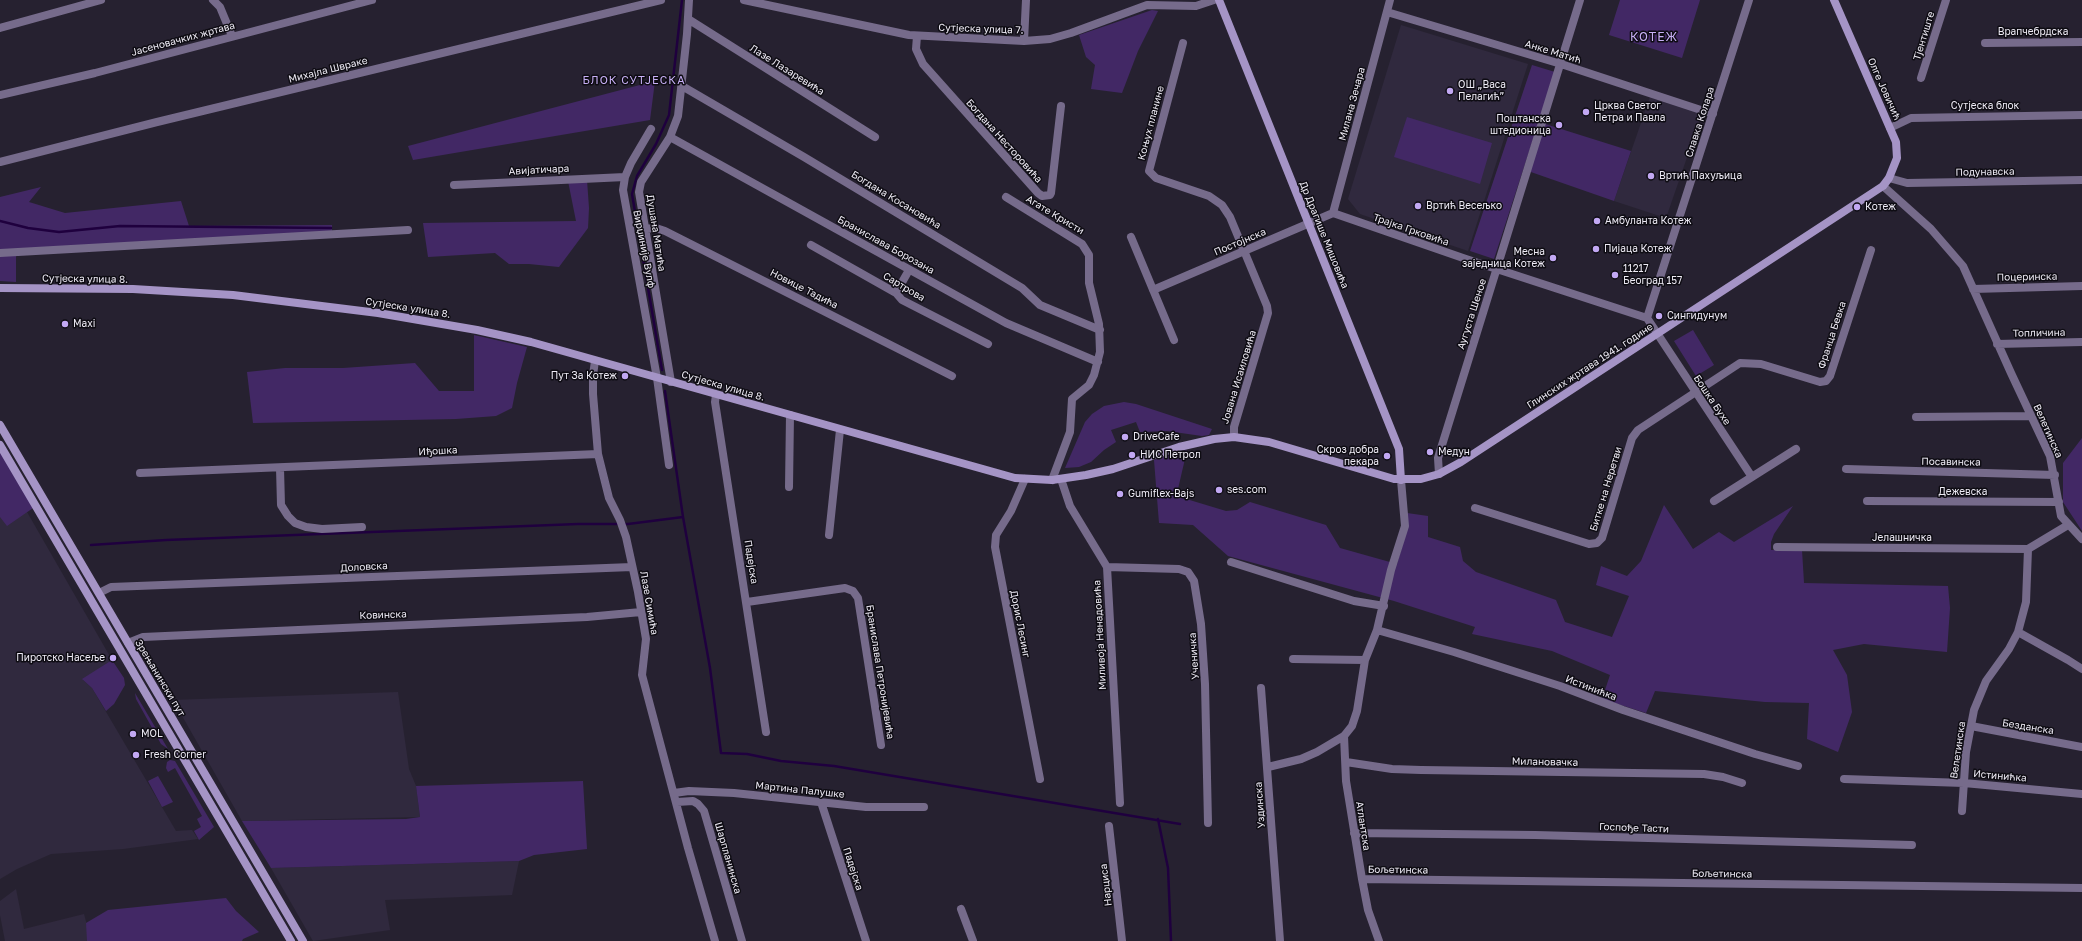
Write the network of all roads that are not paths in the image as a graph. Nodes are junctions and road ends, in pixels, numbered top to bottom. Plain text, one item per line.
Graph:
1 (101, 0) edge
2 (213, 0) edge
3 (372, 0) edge
4 (661, 0) edge
5 (689, 0) edge
6 (744, 0) edge
7 (1026, 0) edge
8 (1214, 0) edge
9 (1219, 0) edge
10 (1390, 0) edge
11 (1580, 0) edge
12 (1750, 0) edge
13 (1834, 0) edge
14 (1946, 0) edge
15 (1387, 12) junction
16 (688, 19) junction
17 (0, 28) edge
18 (232, 36) junction
19 (917, 36) junction
20 (1024, 40) junction
21 (2082, 42) edge
22 (1183, 43) dead end
23 (1985, 43) dead end
24 (1561, 64) junction
25 (1921, 78) dead end
26 (682, 86) junction
27 (0, 95) edge
28 (1061, 106) dead end
29 (1713, 114) junction
30 (2082, 116) edge
31 (1890, 128) junction
32 (650, 129) dead end
33 (670, 137) junction
34 (875, 137) dead end
35 (0, 162) edge
36 (625, 177) junction
37 (1890, 178) junction
38 (2082, 180) edge
39 (454, 184) dead end
40 (1882, 186) junction
41 (1006, 197) dead end
42 (1333, 213) junction
43 (1308, 224) junction
44 (644, 229) junction
45 (408, 230) dead end
46 (1131, 237) dead end
47 (811, 245) dead end
48 (1871, 250) dead end
49 (1245, 251) junction
50 (0, 253) edge
51 (1497, 269) junction
52 (910, 270) junction
53 (2082, 286) edge
54 (1973, 289) junction
55 (0, 290) edge
56 (1153, 290) junction
57 (896, 293) junction
58 (1647, 318) junction
59 (1100, 330) junction
60 (1658, 334) junction
61 (1174, 340) dead end
62 (2082, 342) edge
63 (988, 344) dead end
64 (1997, 344) junction
65 (595, 361) junction
66 (1098, 362) junction
67 (952, 376) dead end
68 (656, 378) junction
69 (671, 382) junction
70 (1694, 392) junction
71 (716, 395) junction
72 (790, 415) junction
73 (2030, 416) junction
74 (1916, 417) dead end
75 (0, 425) edge
76 (840, 430) junction
77 (1234, 437) junction
78 (0, 445) edge
79 (1796, 449) dead end
80 (598, 454) junction
81 (669, 465) dead end
82 (280, 468) junction
83 (1846, 469) dead end
84 (140, 473) dead end
85 (1439, 474) junction
86 (2055, 474) junction
87 (1752, 477) junction
88 (1025, 479) junction
89 (1061, 479) junction
90 (1052, 480) junction
91 (1401, 480) junction
92 (789, 487) dead end
93 (1867, 501) dead end
94 (1714, 502) dead end
95 (2059, 502) junction
96 (1475, 508) dead end
97 (2068, 525) junction
98 (362, 527) dead end
99 (829, 535) dead end
100 (2082, 539) edge
101 (1777, 547) dead end
102 (2028, 549) junction
103 (1231, 562) dead end
104 (1107, 567) junction
105 (632, 568) junction
106 (99, 593) junction
107 (747, 602) junction
108 (1384, 606) junction
109 (641, 612) junction
110 (1377, 630) junction
111 (2018, 632) junction
112 (128, 643) junction
113 (1294, 659) dead end
114 (1365, 660) junction
115 (2082, 669) edge
116 (1261, 688) dead end
117 (1971, 726) junction
118 (766, 732) dead end
119 (1344, 736) junction
120 (881, 745) dead end
121 (2082, 747) edge
122 (1346, 762) junction
123 (1798, 766) dead end
124 (1268, 767) junction
125 (1040, 779) dead end
126 (1844, 779) dead end
127 (1742, 783) dead end
128 (1964, 783) junction
129 (674, 793) junction
130 (2082, 794) edge
131 (677, 802) junction
132 (821, 802) junction
133 (1120, 803) dead end
134 (924, 807) dead end
135 (1962, 811) dead end
136 (1208, 823) dead end
137 (1109, 826) dead end
138 (1354, 833) junction
139 (1912, 845) dead end
140 (1362, 879) junction
141 (2082, 888) edge
142 (961, 908) dead end
143 (292, 941) edge
144 (303, 941) edge
145 (715, 941) edge
146 (742, 941) edge
147 (866, 941) edge
148 (973, 941) edge
149 (1122, 941) edge
150 (1280, 941) edge
151 (1378, 941) edge

1 - 17 street
2 - 18 street
3 - 18 street, Јасеновачких жртава
4 - 35 street, Михајла Швраке
5 - 16 street, Душана Матића
6 - 19 street, Сутјеска улица 7.
7 - 20 street
8 - 20 street, Сутјеска улица 7.
9 - 43 street, Др Драгише Мишовића
10 - 15 street, Милана Зечара
11 - 24 street, Аугуста Шеное
12 - 29 street, Славка Колара
13 - 31 street, Олге Јовичић
14 - 25 street, Тјентиште
15 - 24 street, Анке Матић
15 - 42 street, Милана Зечара
16 - 26 street, Душана Матића
16 - 34 street, Лазе Лазаревића
18 - 27 street, Јасеновачких жртава
19 - 20 street, Сутјеска улица 7.
19 - 28 street, Богдана Несторовића
21 - 23 street, Врапчебрдска
22 - 49 street, Коњух планине
24 - 29 street, Анке Матић
24 - 51 street, Аугуста Шеное
26 - 33 street, Душана Матића
26 - 59 street, Богдана Косановића
29 - 58 street, Славка Колара
30 - 31 street, Сутјеска блок
31 - 37 street, Олге Јовичић
32 - 36 street, Вирџиније Вулф
33 - 44 street, Душана Матића
33 - 52 street, Бранислава Борозана
36 - 39 street, Авијатичара
36 - 68 street, Вирџиније Вулф
37 - 38 street, Подунавска
37 - 40 street, Олге Јовичић
40 - 54 street, Велетинска
40 - 60 street, Глинских жртава 1941. године
41 - 59 street, Агате Кристи
42 - 43 street, Постојнска
42 - 51 street, Трајка Грковића
43 - 49 street, Постојнска
43 - 91 street, Др Драгише Мишовића
44 - 67 street, Новице Тадића
44 - 69 street, Душана Матића
45 - 50 street
46 - 56 street
47 - 57 street, Сартрова
48 - 70 street, Франца Бевка
49 - 56 street, Постојнска
49 - 77 street, Јована Исаиловића
51 - 58 street, Трајка Грковића
51 - 85 street, Аугуста Шеное
52 - 57 street
52 - 66 street, Бранислава Борозана
53 - 54 street, Поцеринска
54 - 64 street, Велетинска
55 - 65 street, Сутјеска улица 8.
56 - 61 street
57 - 63 street, Сартрова
58 - 60 street
59 - 66 street, Агате Кристи
60 - 70 street, Бошка Бухе
60 - 85 street, Глинских жртава 1941. године
62 - 64 street, Топличина
64 - 73 street, Велетинска
65 - 68 street, Сутјеска улица 8.
65 - 80 street, Лазе Симића
66 - 90 street, Агате Кристи
68 - 69 street, Сутјеска улица 8.
68 - 81 street, Вирџиније Вулф
69 - 71 street, Сутјеска улица 8.
70 - 87 street, Бошка Бухе
70 - 96 street, Битке на Неретви
71 - 72 street, Сутјеска улица 8.
71 - 107 street, Падејска
72 - 76 street, Сутјеска улица 8.
72 - 92 street
73 - 74 street
73 - 86 street, Велетинска
75 - 106 street, Зрењанински пут
76 - 88 street, Сутјеска улица 8.
76 - 99 street
77 - 89 street, Сутјеска улица 8.
77 - 91 street, Јована Исаиловића
78 - 143 street, Зрењанински пут
79 - 87 street
80 - 82 street, Иђошка
80 - 105 street, Лазе Симића
82 - 84 street, Иђошка
82 - 98 street
83 - 86 street, Посавинска
85 - 91 street, Глинских жртава 1941. године
86 - 95 street, Велетинска
87 - 94 street
88 - 90 street, Сутјеска улица 8.
88 - 125 street, Дорис Лесинг
89 - 90 street, Сутјеска улица 8.
89 - 104 street, Миливоја Ненадовића
91 - 108 street, Уздинска
93 - 95 street, Дежевска
95 - 97 street, Велетинска
97 - 100 street, Велетинска
97 - 102 street
101 - 102 street, Јелашничка
102 - 111 street, Велетинска
103 - 108 street
104 - 133 street, Миливоја Ненадовића
104 - 136 street, Ученичка
105 - 106 street, Доловска
105 - 109 street, Лазе Симића
106 - 112 street, Зрењанински пут
107 - 118 street, Падејска
107 - 120 street, Бранислава Петронијевића
108 - 110 street, Уздинска
109 - 112 street, Ковинска
109 - 129 street, Лазе Симића
110 - 114 street, Уздинска
110 - 123 street, Истинићка
111 - 115 street
111 - 117 street, Велетинска
112 - 144 street, Зрењанински пут
113 - 114 street
114 - 119 street, Уздинска
116 - 124 street
117 - 121 street, Безданска
117 - 128 street, Велетинска
119 - 122 street, Атлантска
119 - 124 street, Уздинска
122 - 127 street, Милановачка
122 - 138 street, Атлантска
124 - 150 street, Уздинска
126 - 128 street, Истинићка
128 - 130 street, Истинићка
128 - 135 street, Велетинска
129 - 131 street, Лазе Симића
129 - 132 street, Мартина Палушке
131 - 145 street, Лазе Симића
131 - 146 street, Шарпланинска
132 - 134 street, Мартина Палушке
132 - 147 street, Падејска
137 - 149 street, Нарциса
138 - 139 street, Госпође Тасти
138 - 140 street, Атлантска
140 - 141 street, Бољетинска
140 - 151 street, Атлантска
142 - 148 street

